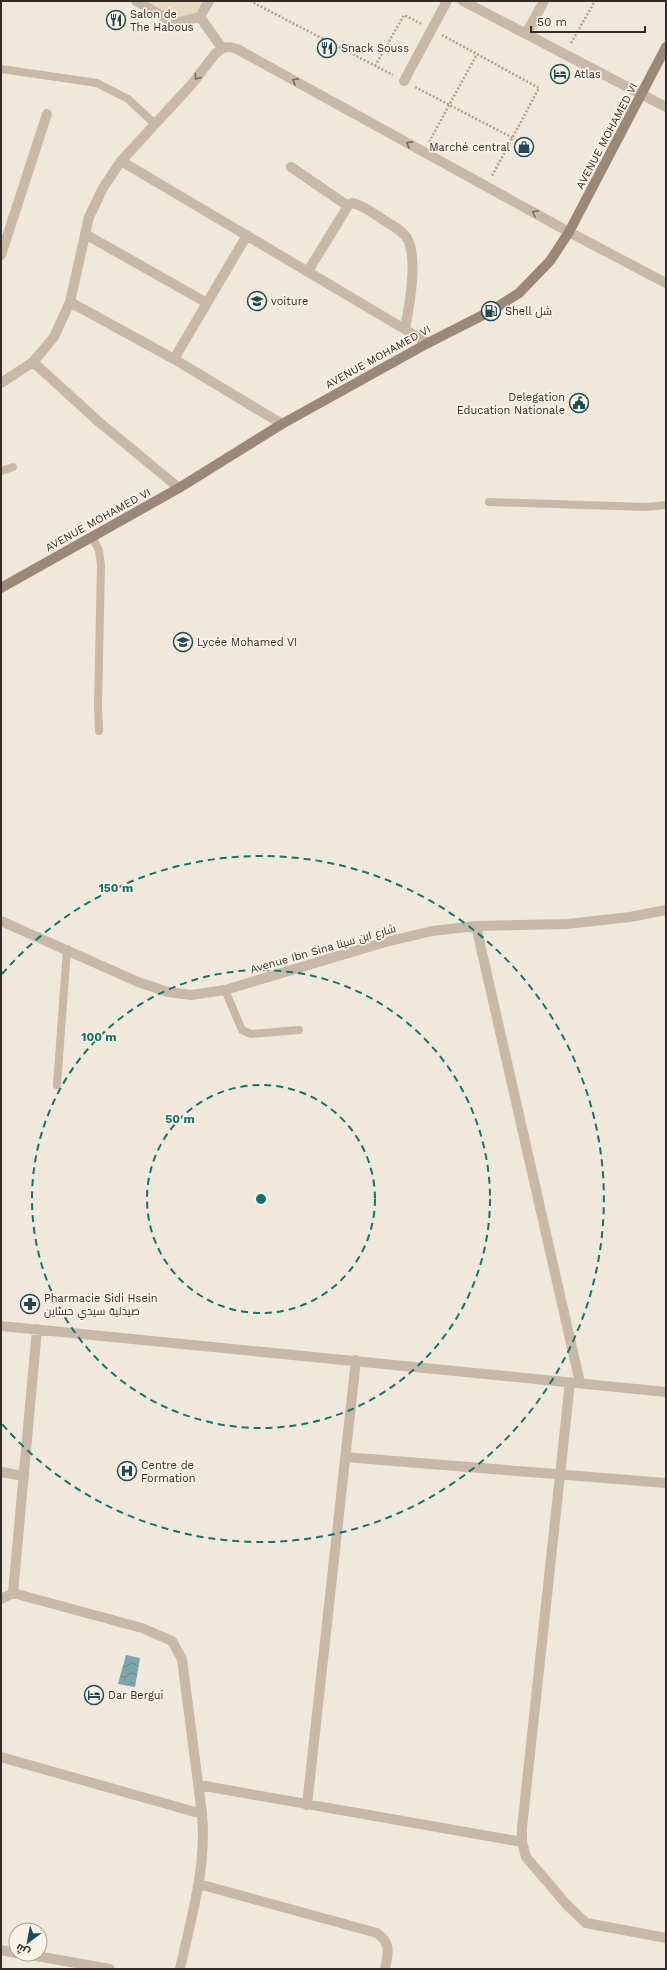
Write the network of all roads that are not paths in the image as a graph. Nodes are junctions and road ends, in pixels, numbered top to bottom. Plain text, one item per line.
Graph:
1 (136, 1) edge
2 (208, 1) edge
3 (447, 1) edge
4 (463, 1) edge
5 (544, 1) edge
6 (200, 17) junction
7 (526, 34) junction
8 (666, 47) edge
9 (222, 48) junction
10 (1, 69) edge
11 (404, 81) road end
12 (643, 95) junction
13 (666, 107) edge
14 (47, 114) dead end
15 (155, 124) junction
16 (121, 161) junction
17 (291, 167) dead end
18 (348, 206) junction
19 (569, 232) junction
20 (85, 234) junction
21 (247, 235) junction
22 (1, 255) edge
23 (308, 271) junction
24 (666, 283) edge
25 (70, 302) junction
26 (207, 304) junction
27 (405, 329) junction
28 (428, 343) junction
29 (174, 359) junction
30 (33, 362) junction
31 (1, 383) edge
32 (282, 424) junction
33 (13, 467) dead end
34 (1, 471) edge
35 (178, 488) junction
36 (490, 502) dead end
37 (666, 505) edge
38 (92, 537) junction
39 (1, 588) edge
40 (99, 731) dead end
41 (666, 910) edge
42 (1, 921) edge
43 (476, 926) junction
44 (67, 949) junction
45 (225, 990) junction
46 (299, 1030) dead end
47 (57, 1085) dead end
48 (1, 1326) edge
49 (37, 1329) junction
50 (356, 1360) junction
51 (575, 1382) junction
52 (666, 1392) edge
53 (345, 1457) junction
54 (1, 1472) edge
55 (560, 1474) junction
56 (24, 1476) junction
57 (666, 1483) edge
58 (13, 1593) junction
59 (1, 1598) edge
60 (1, 1757) edge
61 (198, 1785) junction
62 (308, 1805) junction
63 (202, 1814) junction
64 (522, 1842) junction
65 (199, 1884) junction
66 (666, 1938) edge
67 (48, 1958) edge
68 (110, 1969) edge
69 (180, 1969) edge
70 (385, 1969) edge

1 - 6 street
2 - 6 street
3 - 11 street
4 - 7 street
5 - 7 street
6 - 9 street
7 - 12 street
8 - 12 main road, AVENUE MOHAMED VI
9 -> 15 street
19 -> 9 street
10 - 15 lane
12 - 13 street
12 - 19 main road, AVENUE MOHAMED VI
14 - 22 street
15 - 16 street
16 - 20 street
16 - 21 street
17 - 18 street
18 - 23 street
18 - 27 street
19 - 24 street
19 - 28 main road, AVENUE MOHAMED VI
20 - 25 street
20 - 26 street
21 - 23 street
21 - 26 street
23 - 27 street
25 - 29 street
25 - 30 street
26 - 29 street
27 - 28 street
28 - 32 main road, AVENUE MOHAMED VI
29 - 32 street
30 - 31 street
30 - 35 street
32 - 35 main road, AVENUE MOHAMED VI
33 - 34 lane
35 - 38 main road, AVENUE MOHAMED VI
36 - 37 lane
38 - 39 main road, AVENUE MOHAMED VI
38 - 40 lane
41 - 43 street, Avenue Ibn Sina شارع ابن سينا
42 - 44 street, Avenue Ibn Sina شارع ابن سينا
43 - 45 street, Avenue Ibn Sina شارع ابن سينا
43 - 51 street
44 - 45 street, Avenue Ibn Sina شارع ابن سينا
44 - 47 lane
45 - 46 lane
48 - 49 street
49 - 50 street
49 - 56 street
50 - 51 street
50 - 53 street
51 - 52 street
51 - 55 street
53 - 55 street
53 - 62 street
54 - 56 street
55 - 57 street
55 - 64 street
56 - 58 street
58 - 59 street
58 - 61 street
60 - 63 street
61 - 62 street
61 - 63 street
62 - 64 street
63 - 65 street
64 - 66 street
65 - 69 street
65 - 70 street
67 - 68 street

